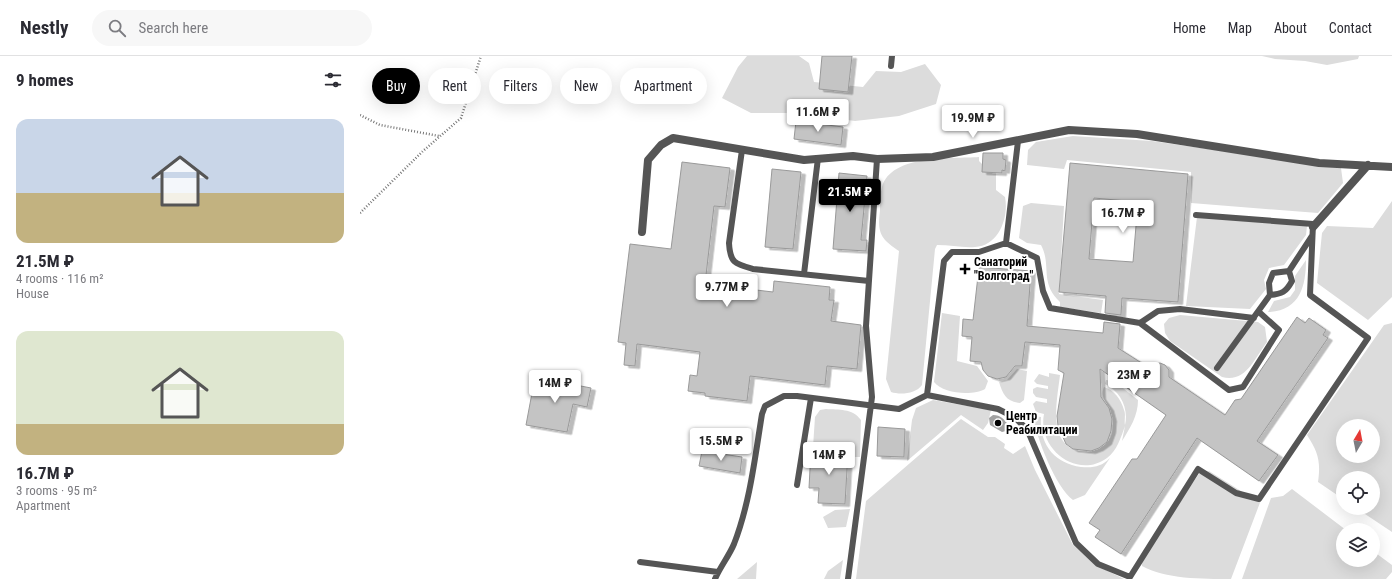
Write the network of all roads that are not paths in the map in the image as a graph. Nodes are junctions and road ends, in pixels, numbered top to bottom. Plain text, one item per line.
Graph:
1 (892, 56) edge
2 (891, 66) dead end
3 (1018, 141) junction
4 (742, 150) junction
5 (818, 158) junction
6 (877, 159) junction
7 (1368, 166) junction
8 (1392, 167) edge
9 (1196, 215) dead end
10 (1313, 231) junction
11 (642, 232) dead end
12 (1006, 243) junction
13 (1289, 271) junction
14 (804, 274) junction
15 (869, 281) junction
16 (1270, 295) junction
17 (1259, 312) junction
18 (1254, 318) junction
19 (1140, 323) junction
20 (1217, 368) dead end
21 (927, 395) junction
22 (810, 398) junction
23 (870, 406) junction
24 (797, 485) dead end
25 (640, 562) dead end
26 (718, 572) junction
27 (1132, 578) edge
28 (715, 579) edge
29 (848, 579) edge

1 - 2 lane
3 - 6 street
3 - 7 street
3 - 12 lane
4 - 5 street
4 - 11 street
4 - 14 lane
5 - 6 street
5 - 14 lane
6 - 15 lane
7 - 8 street
7 - 10 street
9 - 10 lane
10 - 13 lane
10 - 27 lane
12 - 19 lane
12 - 21 lane
13 - 16 lane
13 - 16 lane
14 - 15 lane
15 - 23 lane
16 - 17 lane
17 - 18 lane
17 - 19 lane
18 - 19 lane
18 - 20 lane
21 - 23 lane
21 - 27 lane
22 - 23 lane
22 - 24 lane
22 - 26 lane
23 - 29 lane
25 - 26 lane
26 - 28 lane

